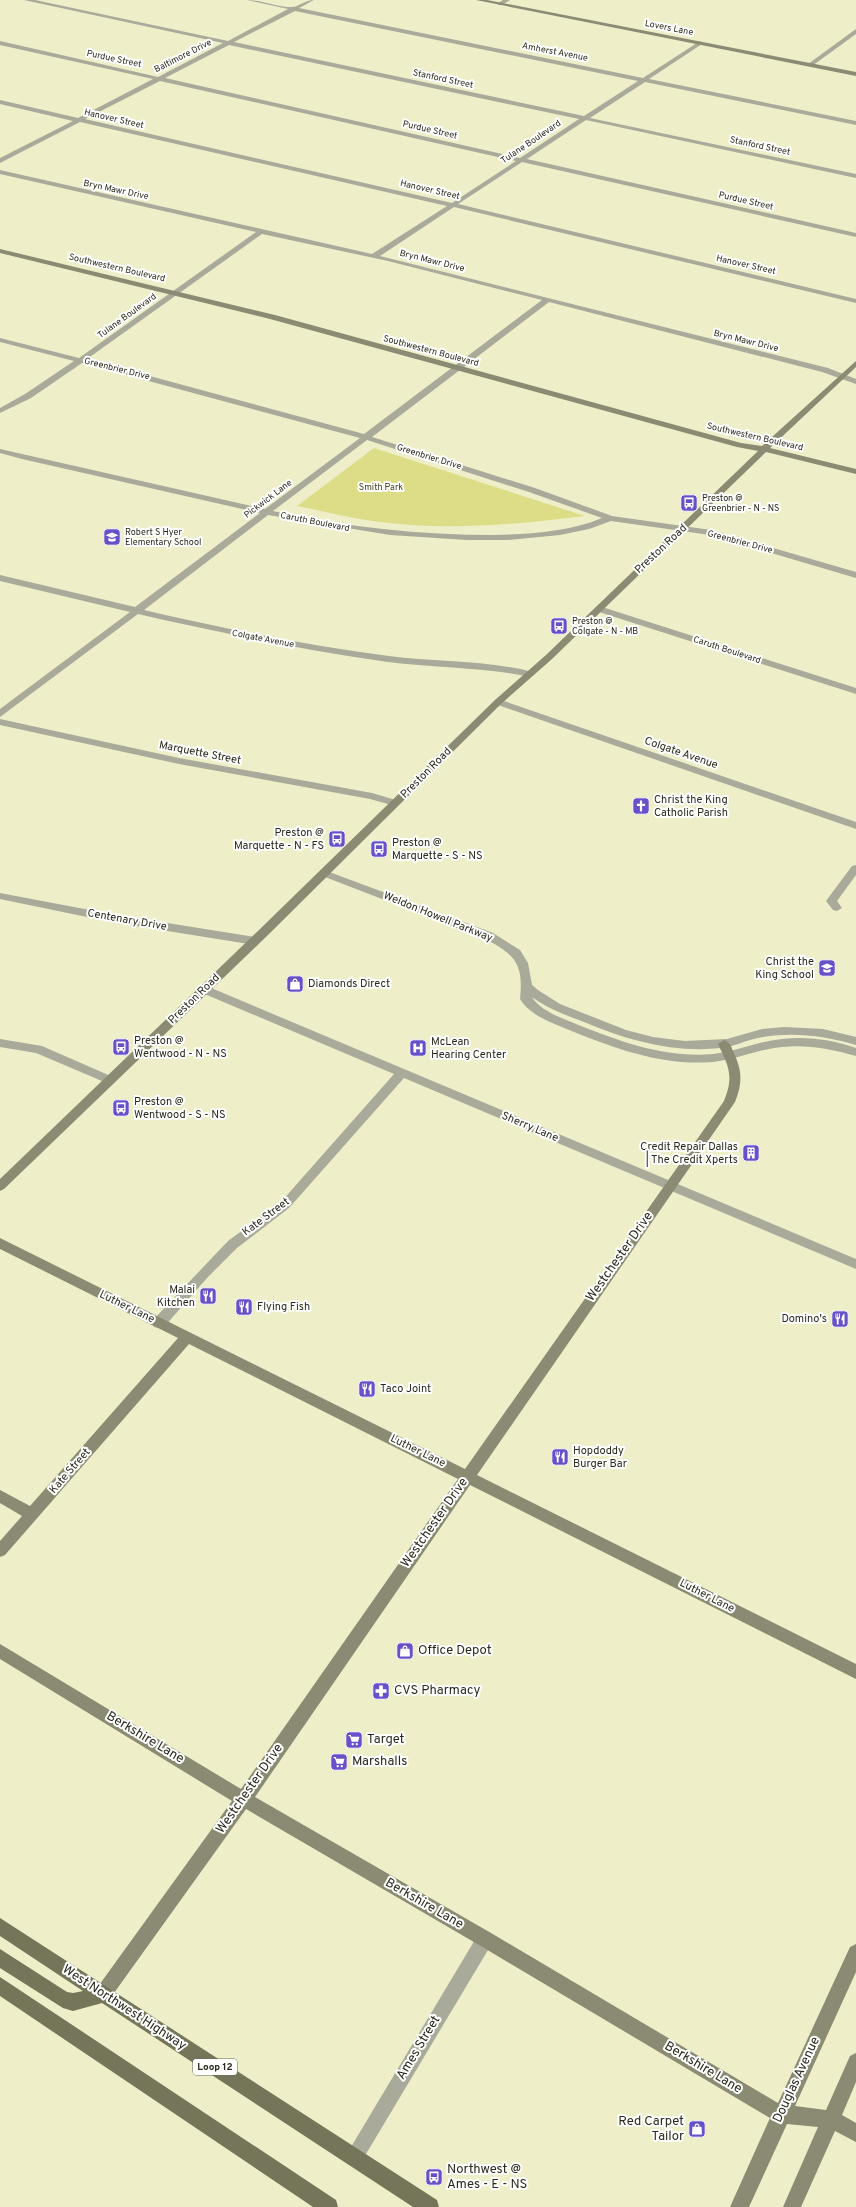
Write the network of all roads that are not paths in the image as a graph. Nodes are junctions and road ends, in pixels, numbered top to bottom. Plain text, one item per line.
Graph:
1 (27, 0) edge
2 (250, 0) edge
3 (311, 0) edge
4 (479, 0) edge
5 (507, 0) edge
6 (500, 4) junction
7 (294, 9) junction
8 (856, 31) edge
9 (0, 43) edge
10 (229, 43) junction
11 (700, 43) junction
12 (810, 64) junction
13 (856, 74) edge
14 (160, 78) junction
15 (643, 79) junction
16 (0, 102) edge
17 (585, 118) junction
18 (78, 120) junction
19 (856, 123) edge
20 (522, 160) junction
21 (0, 161) edge
22 (0, 172) edge
23 (856, 176) edge
24 (453, 205) junction
25 (262, 231) junction
26 (856, 235) edge
27 (0, 251) edge
28 (374, 257) junction
29 (176, 292) junction
30 (547, 300) junction
31 (856, 301) edge
32 (0, 340) edge
33 (81, 360) junction
34 (856, 364) edge
35 (457, 368) junction
36 (843, 377) junction
37 (856, 382) edge
38 (0, 411) edge
39 (365, 437) junction
40 (764, 449) junction
41 (0, 451) edge
42 (856, 472) edge
43 (266, 513) junction
44 (610, 518) junction
45 (683, 528) junction
46 (856, 575) edge
47 (0, 578) edge
48 (599, 609) junction
49 (136, 611) junction
50 (530, 674) junction
51 (856, 691) edge
52 (498, 702) junction
53 (0, 714) edge
54 (0, 722) edge
55 (395, 803) junction
56 (856, 826) edge
57 (856, 868) edge
58 (324, 873) junction
59 (0, 896) edge
60 (837, 908) dead end
61 (255, 941) junction
62 (527, 987) junction
63 (204, 989) junction
64 (856, 1041) edge
65 (0, 1043) edge
66 (665, 1044) junction
67 (726, 1050) junction
68 (856, 1052) edge
69 (663, 1057) junction
70 (402, 1073) junction
71 (109, 1080) junction
72 (0, 1186) edge
73 (670, 1186) junction
74 (0, 1243) edge
75 (856, 1264) edge
76 (159, 1323) junction
77 (187, 1337) junction
78 (468, 1476) junction
79 (0, 1496) edge
80 (32, 1514) junction
81 (0, 1550) edge
82 (0, 1651) edge
83 (856, 1672) edge
84 (243, 1799) junction
85 (0, 1926) edge
86 (485, 1939) junction
87 (856, 1955) edge
88 (0, 1958) edge
89 (0, 1986) edge
90 (103, 1994) junction
91 (856, 2062) edge
92 (780, 2114) junction
93 (830, 2119) junction
94 (856, 2133) edge
95 (354, 2158) junction
96 (329, 2207) edge
97 (430, 2207) edge
98 (739, 2207) edge
99 (792, 2207) edge

1 - 10 street, Stanford Street
2 - 7 street, Amherst Avenue
3 - 7 street, Baltimore Drive
4 - 6 street, Lovers Lane
5 - 6 street
6 - 11 street, Lovers Lane
7 - 10 street, Baltimore Drive
7 - 15 street, Amherst Avenue
8 - 12 street
9 - 14 street, Purdue Street
10 - 14 street, Baltimore Drive
10 - 17 street, Stanford Street
11 - 12 street, Lovers Lane
11 - 15 street, Tulane Boulevard
12 - 13 street, Lovers Lane
14 - 18 street, Baltimore Drive
14 - 20 street, Purdue Street
15 - 17 street, Tulane Boulevard
15 - 19 street, Amherst Avenue
16 - 18 street, Hanover Street
17 - 20 street, Tulane Boulevard
17 - 23 street, Stanford Street
18 - 21 street, Baltimore Drive
18 - 24 street, Hanover Street
20 - 24 street, Tulane Boulevard
20 - 26 street, Purdue Street
22 - 25 street, Bryn Mawr Drive
24 - 28 street, Tulane Boulevard
24 - 31 street, Hanover Street
25 - 28 street, Bryn Mawr Drive
25 - 29 street, Tulane Boulevard
27 - 29 street, Southwestern Boulevard
28 - 30 street, Bryn Mawr Drive
29 - 33 street, Tulane Boulevard
29 - 35 street, Southwestern Boulevard
30 - 35 street, Pickwick Lane
30 - 36 street, Bryn Mawr Drive
32 - 33 street, Greenbrier Drive
33 - 38 street, Tulane Boulevard
33 - 39 street, Greenbrier Drive
34 - 36 street, Preston Road
35 - 39 street, Pickwick Lane
35 - 40 street, Southwestern Boulevard
36 - 37 street, Bryn Mawr Drive
36 - 40 street, Preston Road
39 - 43 street, Pickwick Lane
39 - 44 street, Greenbrier Drive
40 - 42 street, Southwestern Boulevard
40 - 45 street, Preston Road
41 - 43 street, Caruth Boulevard
43 - 44 street, Caruth Boulevard
43 - 49 street, Pickwick Lane
44 - 45 street, Greenbrier Drive
45 - 46 street, Greenbrier Drive
45 - 48 street, Preston Road
47 - 49 street, Colgate Avenue
48 - 50 street, Preston Road
48 - 51 street, Caruth Boulevard
49 - 50 street, Colgate Avenue
49 - 53 street, Pickwick Lane
50 - 52 street, Preston Road
52 - 55 street, Preston Road
52 - 56 street, Colgate Avenue
54 - 55 street, Marquette Street
55 - 58 street, Preston Road
57 - 60 street
58 - 61 street, Preston Road
58 - 62 street, Weldon Howell Parkway
59 - 61 street, Centenary Drive
61 - 63 street, Preston Road
62 - 66 street, Weldon Howell Parkway
62 - 69 street, Weldon Howell Parkway
63 - 70 street, Sherry Lane
63 - 71 street, Preston Road
64 - 67 street, Weldon Howell Parkway
65 - 71 street
66 - 67 street, Weldon Howell Parkway
66 - 69 street
67 - 68 street, Weldon Howell Parkway
67 - 69 street, Weldon Howell Parkway
67 - 73 street, Westchester Drive
70 - 73 street, Sherry Lane
70 - 76 street, Kate Street
71 - 72 street, Preston Road
73 - 75 street, Sherry Lane
73 - 78 street, Westchester Drive
74 - 76 street, Luther Lane
76 - 77 street, Luther Lane
77 - 78 street, Luther Lane
77 - 80 street, Kate Street
78 - 83 street, Luther Lane
78 - 84 street, Westchester Drive
79 - 80 street
80 - 81 street, Kate Street
82 - 84 street, Berkshire Lane
84 - 86 street, Berkshire Lane
84 - 90 street, Westchester Drive
85 - 90 main road, West Northwest Highway / Loop 12
86 - 92 street, Berkshire Lane
86 - 95 street, Ames Street
87 - 92 street, Douglas Avenue
88 - 90 main road
89 - 96 main road
90 - 95 main road, West Northwest Highway / Loop 12
91 - 93 street
92 - 93 street, Berkshire Lane
92 - 98 street, Douglas Avenue
93 - 94 street, Berkshire Lane
93 - 99 street
95 - 97 main road, West Northwest Highway / Loop 12

